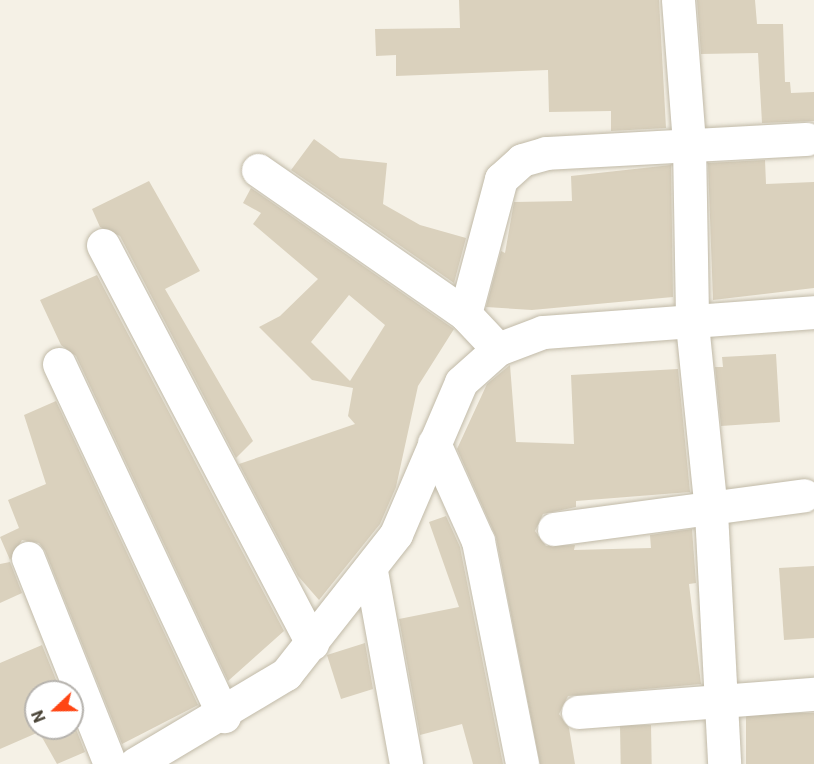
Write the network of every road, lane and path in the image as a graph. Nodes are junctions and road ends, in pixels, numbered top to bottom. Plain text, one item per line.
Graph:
1 (678, 0) edge
2 (807, 139) dead end
3 (689, 144) junction
4 (258, 170) dead end
5 (103, 245) dead end
6 (814, 312) edge
7 (465, 314) junction
8 (692, 324) junction
9 (498, 349) junction
10 (59, 364) dead end
11 (434, 443) junction
12 (804, 495) dead end
13 (711, 512) junction
14 (554, 529) dead end
15 (28, 558) dead end
16 (371, 571) junction
17 (312, 643) junction
18 (814, 694) edge
19 (719, 703) junction
20 (578, 712) dead end
21 (224, 716) junction
22 (110, 764) edge
23 (135, 764) edge
24 (406, 764) edge
25 (522, 764) edge
26 (724, 764) edge

1 - 3 street
2 - 3 street
3 - 7 street
3 - 8 street
4 - 7 street
5 - 17 street
6 - 8 street
7 - 9 street
8 - 9 street
8 - 13 street
9 - 11 street
10 - 21 street
11 - 16 street
11 - 25 street
12 - 13 street
13 - 14 street
13 - 19 street
15 - 22 street
16 - 17 street
16 - 24 street
17 - 21 street
18 - 19 street
19 - 20 street
19 - 26 street
21 - 23 street

